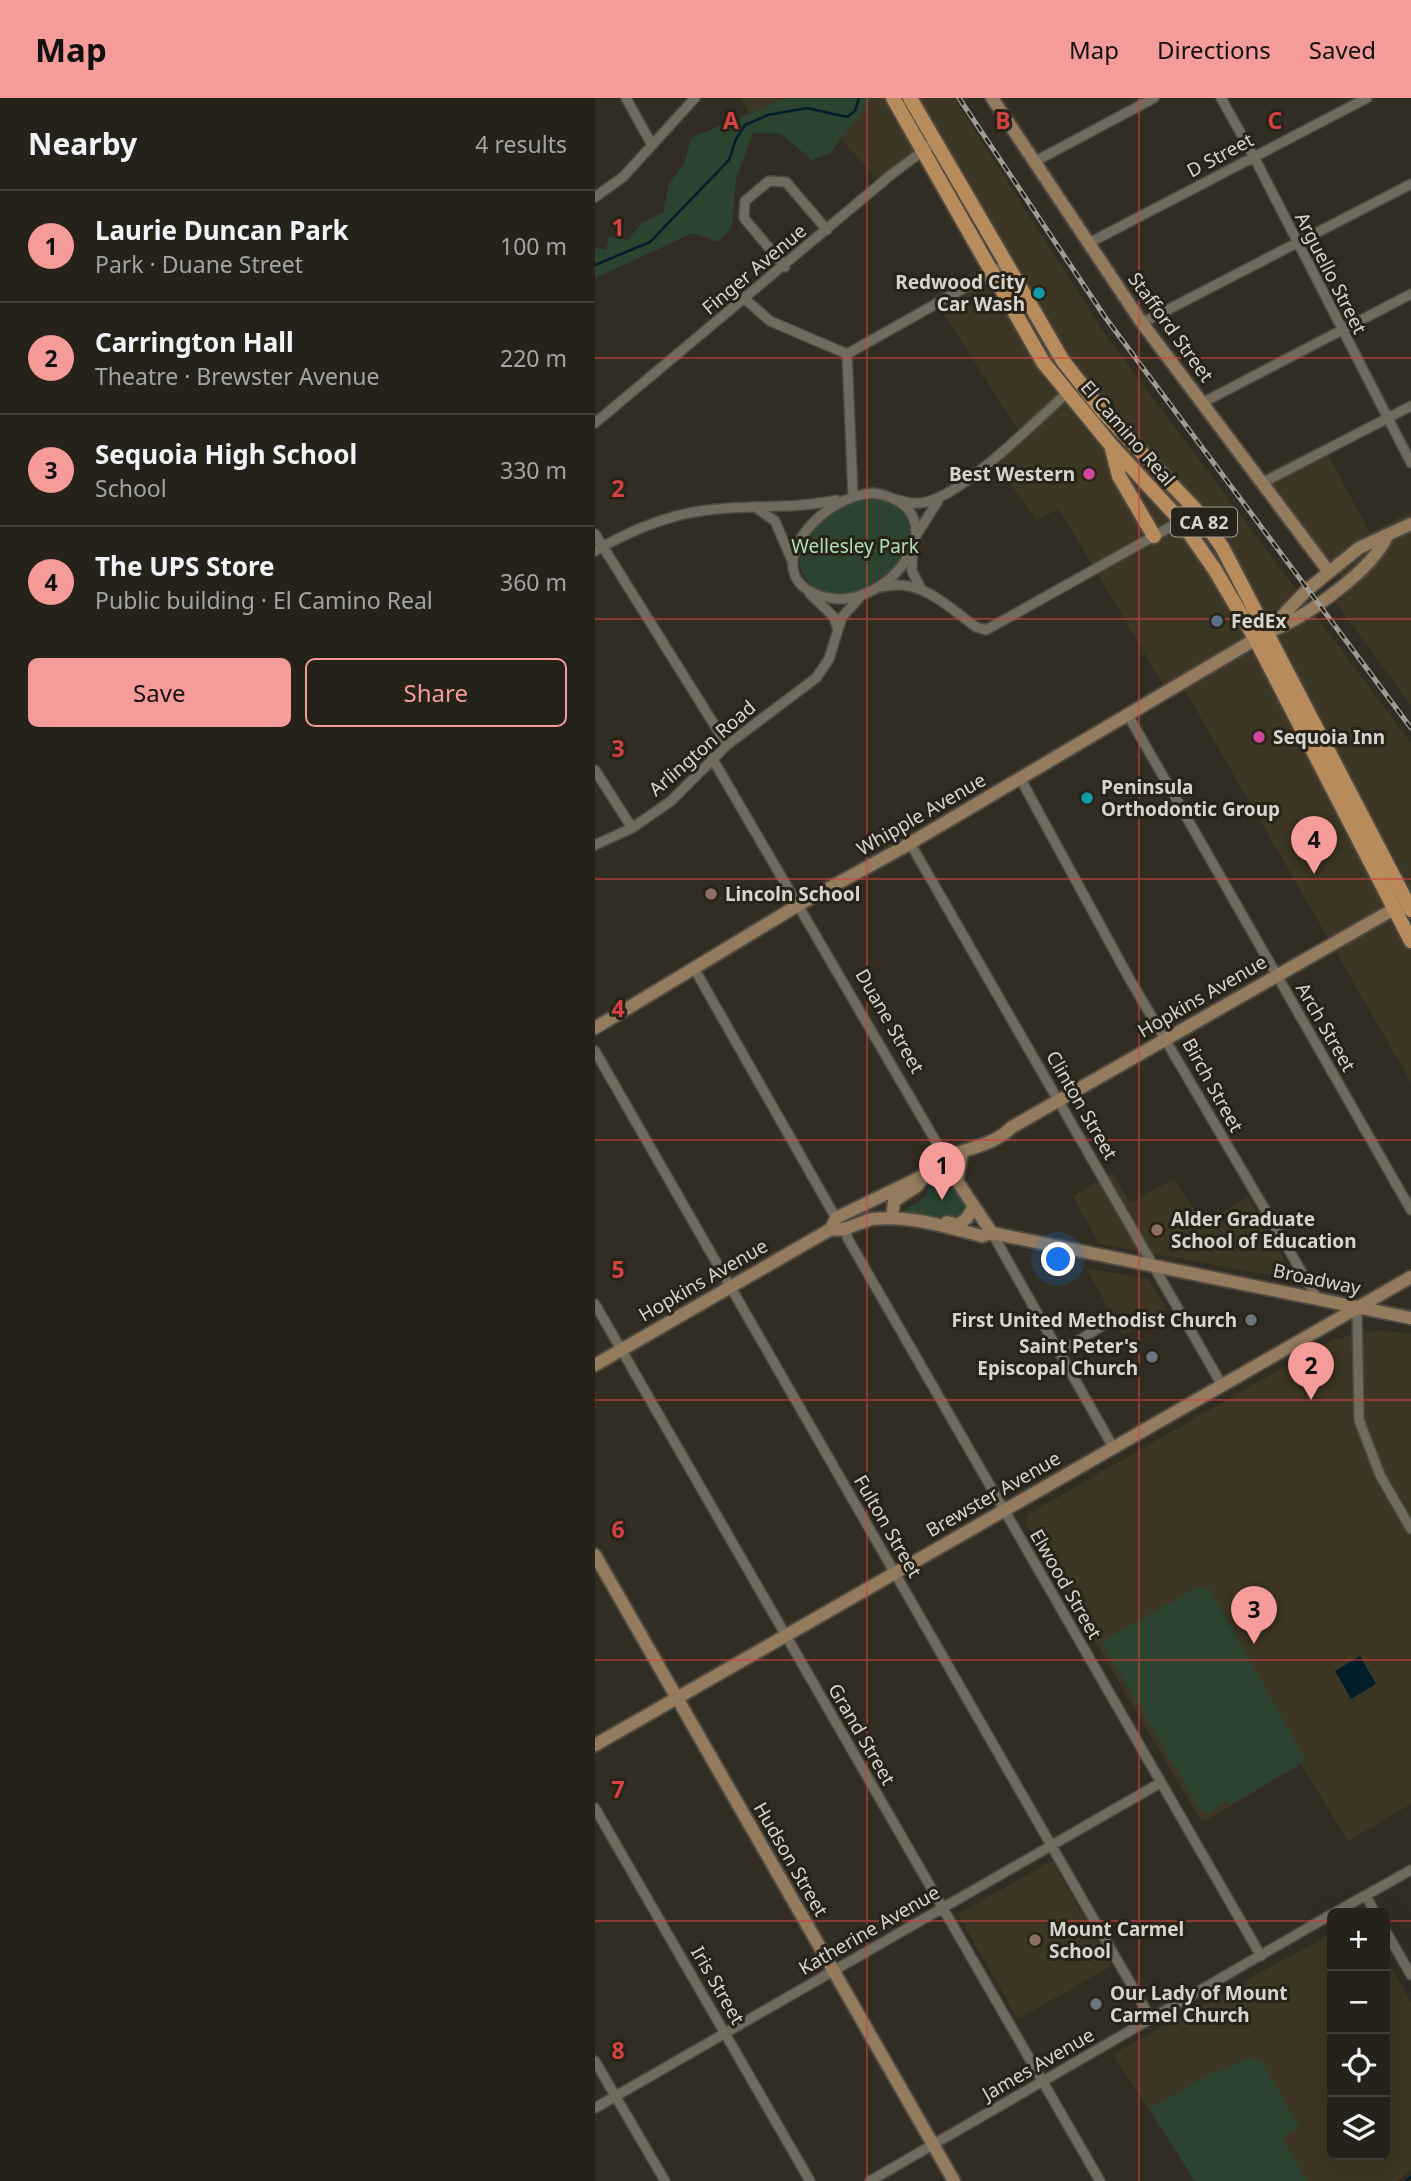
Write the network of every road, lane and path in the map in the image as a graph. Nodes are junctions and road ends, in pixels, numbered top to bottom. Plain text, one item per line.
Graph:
1 (626, 98) edge
2 (695, 98) edge
3 (893, 98) edge
4 (910, 98) edge
5 (992, 98) edge
6 (1154, 98) edge
7 (1221, 98) edge
8 (1367, 98) edge
9 (652, 145) junction
10 (929, 146) junction
11 (1254, 157) junction
12 (1034, 162) junction
13 (1411, 184) edge
14 (595, 197) edge
15 (827, 230) junction
16 (1296, 242) junction
17 (1089, 243) junction
18 (785, 267) junction
19 (998, 268) junction
20 (1411, 295) edge
21 (746, 300) junction
22 (1142, 323) junction
23 (1340, 330) junction
24 (848, 354) junction
25 (1073, 388) junction
26 (1202, 403) junction
27 (1411, 405) edge
28 (1387, 418) junction
29 (595, 423) edge
30 (1110, 444) junction
31 (1411, 463) edge
32 (1262, 483) junction
33 (947, 493) junction
34 (851, 497) junction
35 (894, 499) junction
36 (753, 508) junction
37 (1181, 521) junction
38 (1411, 524) edge
39 (595, 534) edge
40 (1154, 536) junction
41 (1387, 536) junction
42 (914, 544) junction
43 (599, 549) edge
44 (796, 572) junction
45 (1329, 572) junction
46 (920, 587) junction
47 (875, 589) junction
48 (863, 594) junction
49 (837, 627) junction
50 (1261, 637) junction
51 (1128, 715) junction
52 (727, 745) junction
53 (712, 758) junction
54 (595, 770) edge
55 (1020, 778) junction
56 (632, 828) junction
57 (910, 843) junction
58 (595, 845) edge
59 (800, 904) junction
60 (1406, 905) edge
61 (1411, 942) edge
62 (695, 970) junction
63 (1277, 976) junction
64 (595, 1028) edge
65 (1167, 1039) junction
66 (595, 1051) edge
67 (1059, 1100) junction
68 (967, 1149) junction
69 (945, 1157) junction
70 (925, 1175) junction
71 (957, 1181) junction
72 (974, 1206) junction
73 (1411, 1209) edge
74 (892, 1217) junction
75 (927, 1223) junction
76 (838, 1225) junction
77 (992, 1233) junction
78 (1154, 1267) junction
79 (1411, 1277) edge
80 (730, 1287) junction
81 (1317, 1298) junction
82 (595, 1304) edge
83 (1357, 1308) junction
84 (1411, 1318) edge
85 (1102, 1326) dead end
86 (621, 1350) junction
87 (1060, 1352) junction
88 (595, 1365) edge
89 (1222, 1385) junction
90 (1113, 1447) junction
91 (1003, 1510) junction
92 (1411, 1529) edge
93 (595, 1555) edge
94 (894, 1573) junction
95 (785, 1635) junction
96 (677, 1698) junction
97 (595, 1745) edge
98 (1160, 1783) junction
99 (595, 1808) edge
100 (1051, 1845) junction
101 (1411, 1870) edge
102 (1366, 1896) junction
103 (942, 1907) junction
104 (1344, 1908) edge
105 (1372, 1908) edge
106 (1327, 1918) edge
107 (1390, 1939) edge
108 (1261, 1956) junction
109 (833, 1970) junction
110 (1411, 1975) edge
111 (1151, 2019) junction
112 (725, 2033) junction
113 (595, 2060) edge
114 (1042, 2081) junction
115 (616, 2096) junction
116 (595, 2108) edge
117 (933, 2144) junction
118 (664, 2181) edge
119 (810, 2181) edge
120 (870, 2181) edge
121 (954, 2181) edge
122 (1100, 2181) edge

1 - 9 street
2 - 9 street
3 - 10 main road, El Camino Real / CA 82
4 - 10 main road, El Camino Real / CA 82
5 - 12 street, Stafford Street
6 - 12 street
7 - 11 street, Arguello Street
8 - 11 street, D Street
9 - 14 street
10 - 15 street, Finger Avenue
10 - 19 main road, El Camino Real / CA 82
11 - 16 street, Arguello Street
11 - 17 street, D Street
12 - 17 street, Stafford Street
13 - 16 street
15 - 18 street, Finger Avenue
15 - 18 street
16 - 22 street
16 - 23 street, Arguello Street
17 - 22 street, Stafford Street
18 - 21 street, Finger Avenue
19 - 24 street
19 - 25 main road, El Camino Real / CA 82
20 - 23 street
21 - 24 street
21 - 29 street, Finger Avenue
22 - 26 street, Stafford Street
23 - 26 street
23 - 28 street, Arguello Street
24 - 34 street
25 - 30 main road, El Camino Real / CA 82
25 - 33 street
25 - 50 main road, El Camino Real / CA 82
26 - 32 street, Stafford Street
27 - 28 street
28 - 31 street, Arguello Street
28 - 32 street
30 - 37 main road, El Camino Real / CA 82
30 - 40 main road
32 - 45 street, Stafford Street
33 - 35 street
33 - 42 street
34 - 35 street
34 - 36 street
34 - 44 street
35 - 42 street
36 - 43 street
36 - 44 street
37 - 40 street
37 - 50 main road, El Camino Real / CA 82
38 - 41 street, Whipple Avenue
39 - 43 street
40 - 46 street
41 - 45 street, Whipple Avenue
41 - 50 street, Whipple Avenue
42 - 46 street
42 - 47 street
43 - 52 street
44 - 48 street
44 - 49 street
45 - 50 street, Whipple Avenue
46 - 47 street
47 - 48 street
48 - 49 street, Arlington Road
49 - 52 street, Arlington Road
50 - 51 street, Whipple Avenue
50 - 60 main road, El Camino Real / CA 82
51 - 55 street, Whipple Avenue
51 - 63 street, Arch Street
52 - 53 street, Arlington Road
53 - 56 street, Arlington Road
53 - 59 street, Duane Street
54 - 56 street
55 - 57 street, Whipple Avenue
55 - 65 street, Birch Street
56 - 58 street, Arlington Road
57 - 59 street, Whipple Avenue
57 - 67 street, Clinton Street
59 - 62 street, Whipple Avenue
59 - 69 street, Duane Street
60 - 61 main road, El Camino Real / CA 82
60 - 63 street, Hopkins Avenue
62 - 64 street, Whipple Avenue
62 - 76 street, Elwood Street
63 - 65 street, Hopkins Avenue
63 - 73 street, Arch Street
65 - 67 street, Hopkins Avenue
65 - 81 street, Birch Street
66 - 80 street, Fulton Street
67 - 68 street, Hopkins Avenue
67 - 78 street, Clinton Street
68 - 69 street, Hopkins Avenue
68 - 71 street
69 - 70 street, Hopkins Avenue
70 - 71 street
70 - 74 street, Hopkins Avenue
70 - 76 street, Hopkins Avenue
71 - 72 street
72 - 75 street
72 - 77 street
74 - 75 street, Broadway
74 - 76 street, Broadway
75 - 77 street, Broadway
76 - 80 street, Hopkins Avenue
76 - 91 street, Elwood Street
77 - 78 street, Broadway
77 - 87 street
78 - 81 street, Broadway
78 - 89 street, Clinton Street
79 - 83 street, Brewster Avenue
80 - 86 street, Hopkins Avenue
80 - 94 street, Fulton Street
81 - 83 street, Broadway
82 - 86 street, Grand Street
83 - 84 street, Broadway
83 - 89 street, Brewster Avenue
83 - 92 street
85 - 87 street
86 - 88 street, Hopkins Avenue
86 - 95 street, Grand Street
87 - 90 street
89 - 90 street, Brewster Avenue
90 - 91 street, Brewster Avenue
91 - 94 street, Brewster Avenue
91 - 98 street, Elwood Street
93 - 96 street, Hudson Street
94 - 95 street, Brewster Avenue
94 - 100 street, Fulton Street
95 - 96 street, Brewster Avenue
95 - 103 street, Grand Street
96 - 97 street, Brewster Avenue
96 - 109 street, Hudson Street
98 - 100 street, Katherine Avenue
98 - 108 street, Elwood Street
99 - 112 street, Iris Street
100 - 103 street, Katherine Avenue
100 - 111 street, Fulton Street
101 - 102 street, James Avenue
102 - 104 street, James Avenue
102 - 105 street
103 - 109 street, Katherine Avenue
103 - 114 street, Grand Street
106 - 108 street, James Avenue
107 - 110 street
108 - 111 street, James Avenue
109 - 112 street, Katherine Avenue
109 - 117 street, Hudson Street
111 - 114 street, James Avenue
112 - 115 street, Katherine Avenue
112 - 119 street, Iris Street
113 - 115 street
114 - 117 street, James Avenue
114 - 122 street, Grand Street
115 - 116 street, Katherine Avenue
115 - 118 street
117 - 120 street, James Avenue
117 - 121 street, Hudson Street

